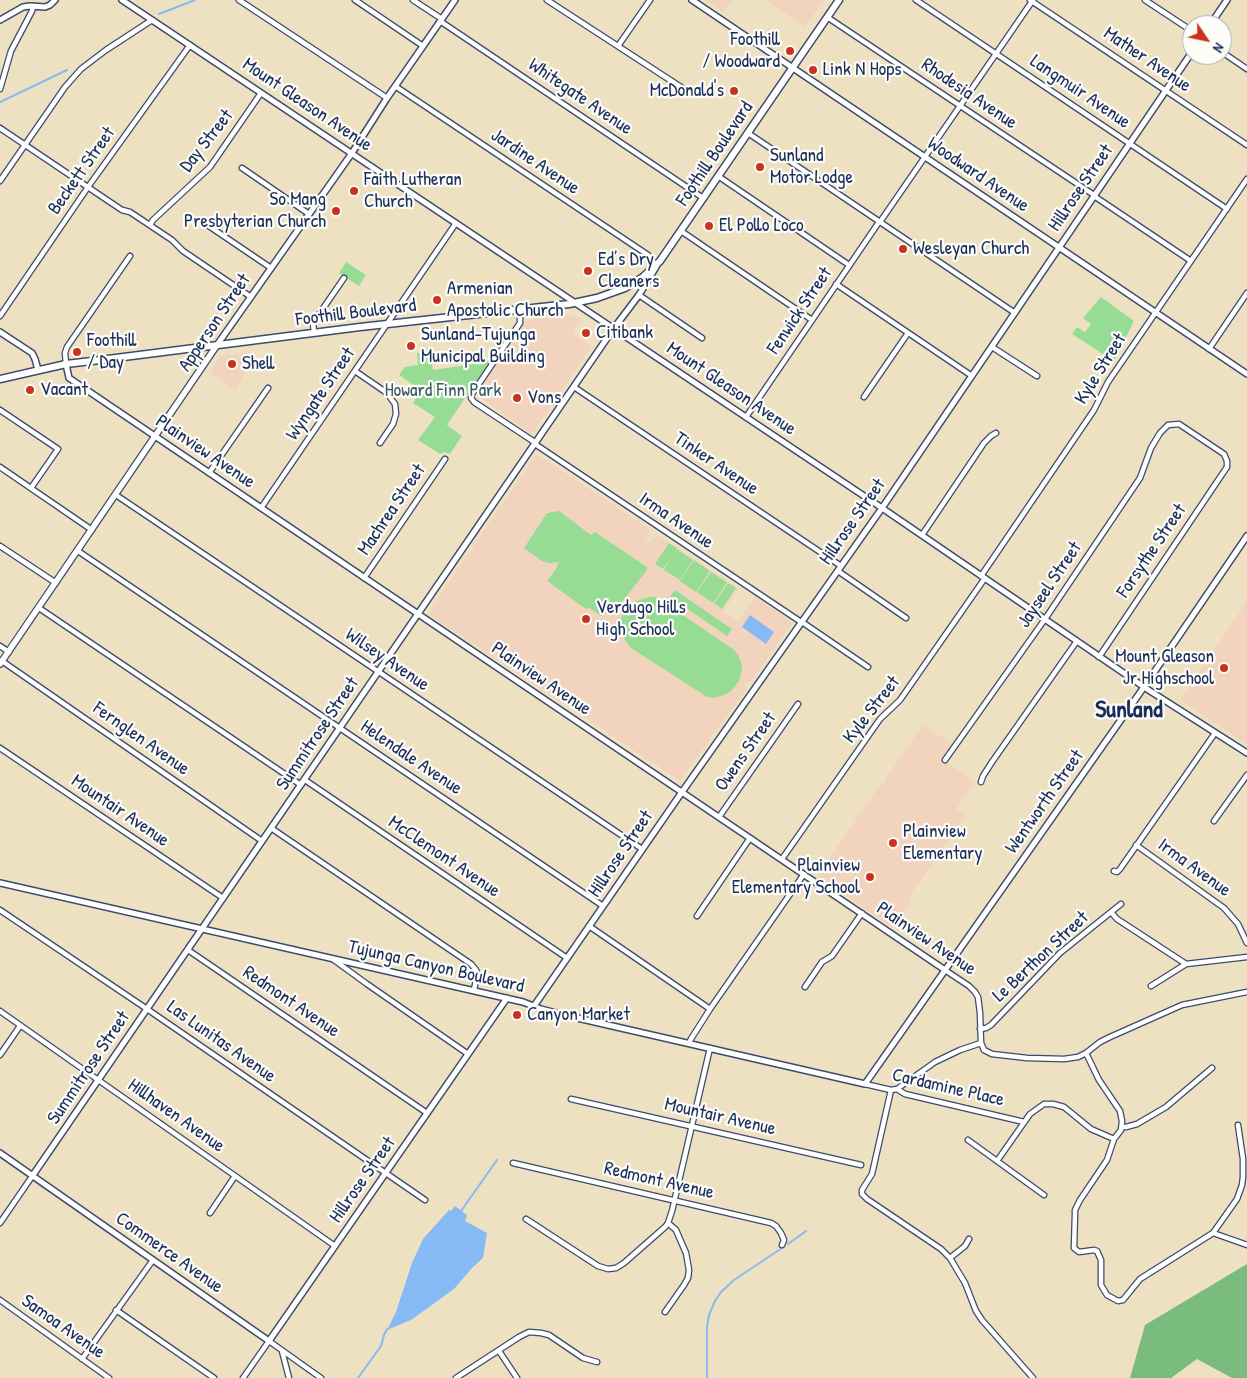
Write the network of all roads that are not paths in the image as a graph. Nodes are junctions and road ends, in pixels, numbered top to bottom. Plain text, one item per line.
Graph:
1 (55, 0) edge
2 (122, 0) edge
3 (239, 0) edge
4 (355, 0) edge
5 (413, 0) edge
6 (455, 0) edge
7 (547, 0) edge
8 (650, 0) edge
9 (692, 0) edge
10 (839, 0) edge
11 (916, 0) edge
12 (1032, 0) edge
13 (1145, 0) edge
14 (1227, 0) edge
15 (33, 6) junction
16 (1217, 15) edge
17 (827, 17) junction
18 (0, 20) edge
19 (152, 20) junction
20 (441, 20) junction
21 (1182, 25) edge
22 (190, 45) junction
23 (423, 46) junction
24 (618, 46) junction
25 (996, 54) junction
26 (1232, 58) edge
27 (1183, 65) edge
28 (793, 67) junction
29 (1247, 68) edge
30 (396, 86) junction
31 (0, 89) edge
32 (1166, 90) junction
33 (261, 93) junction
34 (690, 93) dead end
35 (387, 98) junction
36 (960, 105) junction
37 (0, 128) edge
38 (748, 133) junction
39 (1130, 143) junction
40 (25, 144) junction
41 (1247, 145) edge
42 (352, 153) junction
43 (924, 157) junction
44 (242, 168) dead end
45 (718, 176) junction
46 (1247, 179) edge
47 (0, 181) edge
48 (88, 187) junction
49 (1094, 196) junction
50 (703, 198) junction
51 (1227, 209) junction
52 (309, 214) junction
53 (203, 222) dead end
54 (879, 222) junction
55 (456, 223) junction
56 (150, 225) junction
57 (681, 231) junction
58 (1059, 248) junction
59 (130, 256) dead end
60 (1191, 261) junction
61 (658, 263) junction
62 (849, 265) junction
63 (271, 268) junction
64 (344, 278) dead end
65 (836, 284) junction
66 (1247, 293) edge
67 (639, 296) junction
68 (251, 297) junction
69 (576, 303) junction
70 (520, 310) junction
71 (1015, 313) junction
72 (1156, 313) junction
73 (0, 316) edge
74 (812, 320) junction
75 (387, 324) junction
76 (614, 328) junction
77 (0, 332) edge
78 (314, 333) junction
79 (908, 333) junction
80 (702, 338) dead end
81 (217, 345) junction
82 (992, 347) junction
83 (1209, 349) junction
84 (66, 364) junction
85 (38, 370) junction
86 (355, 371) junction
87 (1247, 374) edge
88 (972, 376) junction
89 (1037, 376) dead end
90 (0, 378) edge
91 (574, 387) junction
92 (268, 388) dead end
93 (864, 397) dead end
94 (0, 410) edge
95 (746, 417) junction
96 (996, 433) dead end
97 (156, 437) junction
98 (380, 443) dead end
99 (535, 443) junction
100 (445, 459) dead end
101 (1227, 461) joint
102 (0, 467) edge
103 (209, 473) junction
104 (32, 488) junction
105 (116, 495) junction
106 (261, 508) junction
107 (882, 508) junction
108 (92, 530) junction
109 (922, 535) junction
110 (1247, 536) edge
111 (0, 546) edge
112 (78, 551) junction
113 (839, 569) junction
114 (983, 577) junction
115 (364, 578) junction
116 (56, 583) junction
117 (39, 608) junction
118 (418, 614) junction
119 (906, 618) dead end
120 (1045, 619) junction
121 (802, 622) junction
122 (1077, 642) junction
123 (0, 646) edge
124 (9, 652) junction
125 (1099, 656) junction
126 (1, 663) edge
127 (868, 667) dead end
128 (379, 672) junction
129 (1144, 687) junction
130 (798, 704) dead end
131 (340, 728) junction
132 (1215, 733) junction
133 (0, 748) edge
134 (1247, 753) edge
135 (945, 760) dead end
136 (1247, 775) edge
137 (303, 782) junction
138 (981, 782) dead end
139 (682, 792) junction
140 (719, 817) junction
141 (1214, 821) dead end
142 (272, 828) junction
143 (750, 838) junction
144 (262, 842) junction
145 (1136, 845) junction
146 (642, 849) junction
147 (782, 860) junction
148 (1114, 872) dead end
149 (804, 874) junction
150 (0, 883) edge
151 (223, 898) junction
152 (1121, 904) dead end
153 (603, 906) junction
154 (0, 910) edge
155 (1111, 912) junction
156 (862, 913) junction
157 (697, 916) dead end
158 (589, 926) junction
159 (202, 929) junction
160 (1247, 943) edge
161 (188, 950) junction
162 (1247, 957) edge
163 (567, 958) junction
164 (333, 959) junction
165 (1186, 964) junction
166 (945, 970) junction
167 (1150, 986) dead end
168 (805, 988) dead end
169 (474, 990) junction
170 (1247, 992) edge
171 (506, 998) junction
172 (534, 1006) junction
173 (147, 1009) junction
174 (710, 1009) junction
175 (0, 1012) edge
176 (20, 1026) junction
177 (980, 1029) junction
178 (689, 1043) junction
179 (981, 1043) junction
180 (710, 1048) junction
181 (1086, 1053) junction
182 (468, 1054) junction
183 (0, 1055) edge
184 (1212, 1068) dead end
185 (98, 1080) junction
186 (865, 1084) junction
187 (897, 1089) junction
188 (891, 1090) junction
189 (571, 1099) dead end
190 (427, 1113) junction
191 (1024, 1122) junction
192 (1238, 1125) dead end
193 (692, 1126) junction
194 (1122, 1127) junction
195 (1114, 1139) junction
196 (968, 1140) dead end
197 (0, 1152) edge
198 (997, 1161) junction
199 (513, 1164) dead end
200 (862, 1165) dead end
201 (386, 1173) junction
202 (33, 1176) junction
203 (236, 1176) junction
204 (1044, 1195) dead end
205 (425, 1200) dead end
206 (674, 1200) junction
207 (210, 1213) dead end
208 (526, 1219) dead end
209 (0, 1223) edge
210 (668, 1223) junction
211 (1213, 1233) junction
212 (969, 1239) dead end
213 (782, 1245) dead end
214 (1247, 1245) edge
215 (335, 1246) junction
216 (950, 1258) junction
217 (152, 1260) junction
218 (0, 1300) edge
219 (116, 1310) junction
220 (665, 1312) dead end
221 (269, 1341) junction
222 (499, 1350) junction
223 (282, 1351) junction
224 (82, 1359) junction
225 (597, 1362) dead end
226 (109, 1378) edge
227 (214, 1378) edge
228 (243, 1378) edge
229 (289, 1378) edge
230 (321, 1378) edge
231 (456, 1378) edge
232 (517, 1378) edge
233 (1033, 1378) edge

1 - 15 street
2 - 19 street, Mount Gleason Avenue
3 - 35 street
4 - 23 street
5 - 20 street, Whitegate Avenue
6 - 20 street, Apperson Street
7 - 24 street
8 - 24 street
9 - 28 street, Woodward Avenue
10 - 17 main road, Foothill Boulevard
11 - 25 street, Langmuir Avenue
12 - 25 street, Fenwick Street
12 - 32 street, Mather Avenue
13 - 21 street
14 - 16 street
15 - 18 street
15 - 31 street
17 - 28 main road, Foothill Boulevard
17 - 36 street, Rhodesia Avenue
19 - 22 street, Mount Gleason Avenue
19 - 40 street
20 - 23 street, Apperson Street
20 - 50 street, Whitegate Avenue
22 - 33 street, Mount Gleason Avenue
22 - 48 street, Beckett Street
23 - 30 street, Apperson Street
24 - 34 street
25 - 36 street, Fenwick Street
25 - 39 street, Langmuir Avenue
26 - 29 street
27 - 32 street, Hillrose Street
28 - 38 main road, Foothill Boulevard
28 - 43 street, Woodward Avenue
30 - 35 street, Apperson Street
30 - 61 street, Jardine Avenue
32 - 39 street, Hillrose Street
32 - 41 street, Mather Avenue
33 - 42 street, Mount Gleason Avenue
33 - 56 street, Day Street
35 - 42 street, Apperson Street
36 - 43 street, Fenwick Street
36 - 49 street, Rhodesia Avenue
37 - 40 street
38 - 45 main road, Foothill Boulevard
38 - 54 street
39 - 49 street, Hillrose Street
39 - 51 street, Langmuir Avenue
40 - 47 street
40 - 48 street
42 - 52 street, Apperson Street
42 - 55 street, Mount Gleason Avenue
43 - 54 street, Fenwick Street
43 - 58 street, Woodward Avenue
44 - 52 street
45 - 50 main road, Foothill Boulevard
45 - 62 street
46 - 51 street, Kyle Street
48 - 56 street
48 - 73 street, Beckett Street
49 - 58 street, Hillrose Street
49 - 60 street, Rhodesia Avenue
50 - 57 main road, Foothill Boulevard
51 - 60 street, Kyle Street
52 - 63 street, Apperson Street
53 - 63 street
54 - 62 street, Fenwick Street
54 - 71 street
55 - 69 street, Mount Gleason Avenue
55 - 75 street, Wyngate Street
56 - 68 street
57 - 61 main road, Foothill Boulevard
57 - 74 street
58 - 71 street, Hillrose Street
58 - 72 street, Woodward Avenue
59 - 84 street
60 - 72 street, Kyle Street
61 - 67 street, Summitrose Street
61 - 69 main road, Foothill Boulevard
62 - 65 street, Fenwick Street
63 - 68 street, Apperson Street
64 - 78 street
65 - 74 street, Fenwick Street
65 - 79 street
66 - 83 street
67 - 76 street, Summitrose Street
67 - 80 street
68 - 81 street, Apperson Street
69 - 70 main road, Foothill Boulevard
69 - 76 street, Mount Gleason Avenue
70 - 75 main road, Foothill Boulevard
70 - 99 street, Irma Avenue
71 - 82 street, Hillrose Street
72 - 83 street, Woodward Avenue
72 - 114 street, Kyle Street
74 - 95 street, Fenwick Street
75 - 78 main road, Foothill Boulevard
75 - 86 street, Wyngate Street
76 - 91 street, Summitrose Street
76 - 95 street, Mount Gleason Avenue
77 - 85 street
78 - 81 main road, Foothill Boulevard
79 - 88 street
79 - 93 street
81 - 84 main road, Foothill Boulevard
81 - 97 main road, Apperson Street
82 - 88 street, Hillrose Street
82 - 89 street
83 - 87 street, Woodward Avenue
84 - 85 main road, Foothill Boulevard
84 - 97 street, Plainview Avenue
85 - 90 main road, Foothill Boulevard
86 - 98 street
86 - 106 street, Wyngate Street
88 - 107 street, Hillrose Street
91 - 99 street, Summitrose Street
91 - 113 street, Tinker Avenue
92 - 103 street
94 - 104 street
95 - 107 street, Mount Gleason Avenue
96 - 109 street
97 - 103 street, Plainview Avenue
97 - 105 main road, Apperson Street
99 - 118 street, Summitrose Street
99 - 121 street, Irma Avenue
100 - 115 street, Machrea Street
101 - 120 street, Jayseel Street
101 - 125 street, Forsythe Street
102 - 104 street
103 - 106 street, Plainview Avenue
104 - 108 street
105 - 108 main road, Apperson Street
105 - 128 street, Wilsey Avenue
106 - 115 street, Plainview Avenue
107 - 109 street, Mount Gleason Avenue
107 - 113 street, Hillrose Street
108 - 112 main road, Apperson Street
109 - 114 street, Mount Gleason Avenue
110 - 129 street, Wentworth Street
111 - 116 street
112 - 116 main road, Apperson Street
112 - 131 street, Helendale Avenue
113 - 119 street, Tinker Avenue
113 - 121 street, Hillrose Street
114 - 120 street, Mount Gleason Avenue
114 - 147 street, Kyle Street
115 - 118 street, Plainview Avenue
116 - 117 main road, Apperson Street
117 - 124 main road, Apperson Street
117 - 137 street, McClemont Avenue
118 - 128 street, Summitrose Street
118 - 139 street, Plainview Avenue
120 - 122 street, Mount Gleason Avenue
120 - 135 street, Jayseel Street
121 - 127 street, Irma Avenue
121 - 139 street, Hillrose Street
122 - 125 street, Mount Gleason Avenue
122 - 138 street
123 - 124 street
124 - 126 main road, Apperson Street
125 - 129 street, Mount Gleason Avenue
126 - 144 street, Fernglen Avenue
128 - 131 street, Summitrose Street
128 - 146 street, Wilsey Avenue
129 - 132 street, Mount Gleason Avenue
129 - 166 street, Wentworth Street
130 - 140 street, Owens Street
131 - 137 street, Summitrose Street
131 - 153 street, Helendale Avenue
132 - 134 street, Mount Gleason Avenue
132 - 145 street
133 - 151 street, Mountair Avenue
136 - 141 street
137 - 142 street, Summitrose Street
137 - 163 street, McClemont Avenue
139 - 140 street, Plainview Avenue
139 - 146 street, Hillrose Street
140 - 143 street, Plainview Avenue
142 - 144 street, Summitrose Street
142 - 169 street
143 - 147 street, Plainview Avenue
143 - 157 street
144 - 151 street, Summitrose Street
145 - 148 street
145 - 160 street, Irma Avenue
146 - 153 street, Hillrose Street
147 - 149 street, Plainview Avenue
149 - 156 street, Plainview Avenue
149 - 174 street
150 - 159 street, Tujunga Canyon Boulevard
151 - 159 street, Summitrose Street
152 - 155 street, Le Berthon Street
153 - 158 street, Hillrose Street
154 - 173 street, Las Lunitas Avenue
155 - 165 street
155 - 177 street, Le Berthon Street
156 - 166 street, Plainview Avenue
156 - 168 street
158 - 163 street, Hillrose Street
158 - 174 street
159 - 161 street, Summitrose Street
159 - 164 street, Tujunga Canyon Boulevard
161 - 173 street, Summitrose Street
161 - 190 street, Redmont Avenue
162 - 165 street
163 - 172 street, Hillrose Street
164 - 169 street, Tujunga Canyon Boulevard
164 - 182 street
165 - 167 street
166 - 177 street, Plainview Avenue
166 - 186 street, Wentworth Street
169 - 171 street, Tujunga Canyon Boulevard
170 - 181 street
171 - 172 street, Tujunga Canyon Boulevard
171 - 182 street, Hillrose Street
172 - 178 street, Tujunga Canyon Boulevard
173 - 185 street, Summitrose Street
173 - 201 street, Las Lunitas Avenue
174 - 178 street
175 - 176 street, Hillhaven Avenue
176 - 183 street
176 - 185 street, Hillhaven Avenue
177 - 179 street
178 - 180 street, Tujunga Canyon Boulevard
179 - 181 street
179 - 187 street
180 - 186 street, Tujunga Canyon Boulevard
180 - 193 street
181 - 194 street
182 - 190 street, Hillrose Street
184 - 194 street
185 - 202 street, Summitrose Street
185 - 203 street, Hillhaven Avenue
186 - 188 street, Cardamine Place
187 - 188 street, Cardamine Place
187 - 191 street, Cardamine Place
188 - 216 street
189 - 193 street, Mountair Avenue
190 - 201 street, Hillrose Street
191 - 195 street
191 - 198 street
192 - 211 street
193 - 200 street, Mountair Avenue
193 - 206 street
194 - 195 street
195 - 211 street
196 - 198 street
197 - 202 street, Commerce Avenue
198 - 204 street
199 - 206 street, Redmont Avenue
201 - 205 street, Las Lunitas Avenue
201 - 215 street, Hillrose Street
202 - 209 street, Summitrose Street
202 - 217 street, Commerce Avenue
203 - 207 street
203 - 215 street, Hillhaven Avenue
206 - 210 street
206 - 213 street, Redmont Avenue
208 - 210 street
210 - 220 street
211 - 214 street
212 - 216 street
215 - 221 street, Hillrose Street
216 - 233 street
217 - 219 street
217 - 221 street, Commerce Avenue
218 - 224 street, Samoa Avenue
219 - 224 street
219 - 227 street
221 - 223 street, Commerce Avenue
221 - 228 street, Hillrose Street
222 - 225 street
222 - 231 street
222 - 232 street
223 - 229 street
223 - 230 street, Commerce Avenue
224 - 226 street, Samoa Avenue

